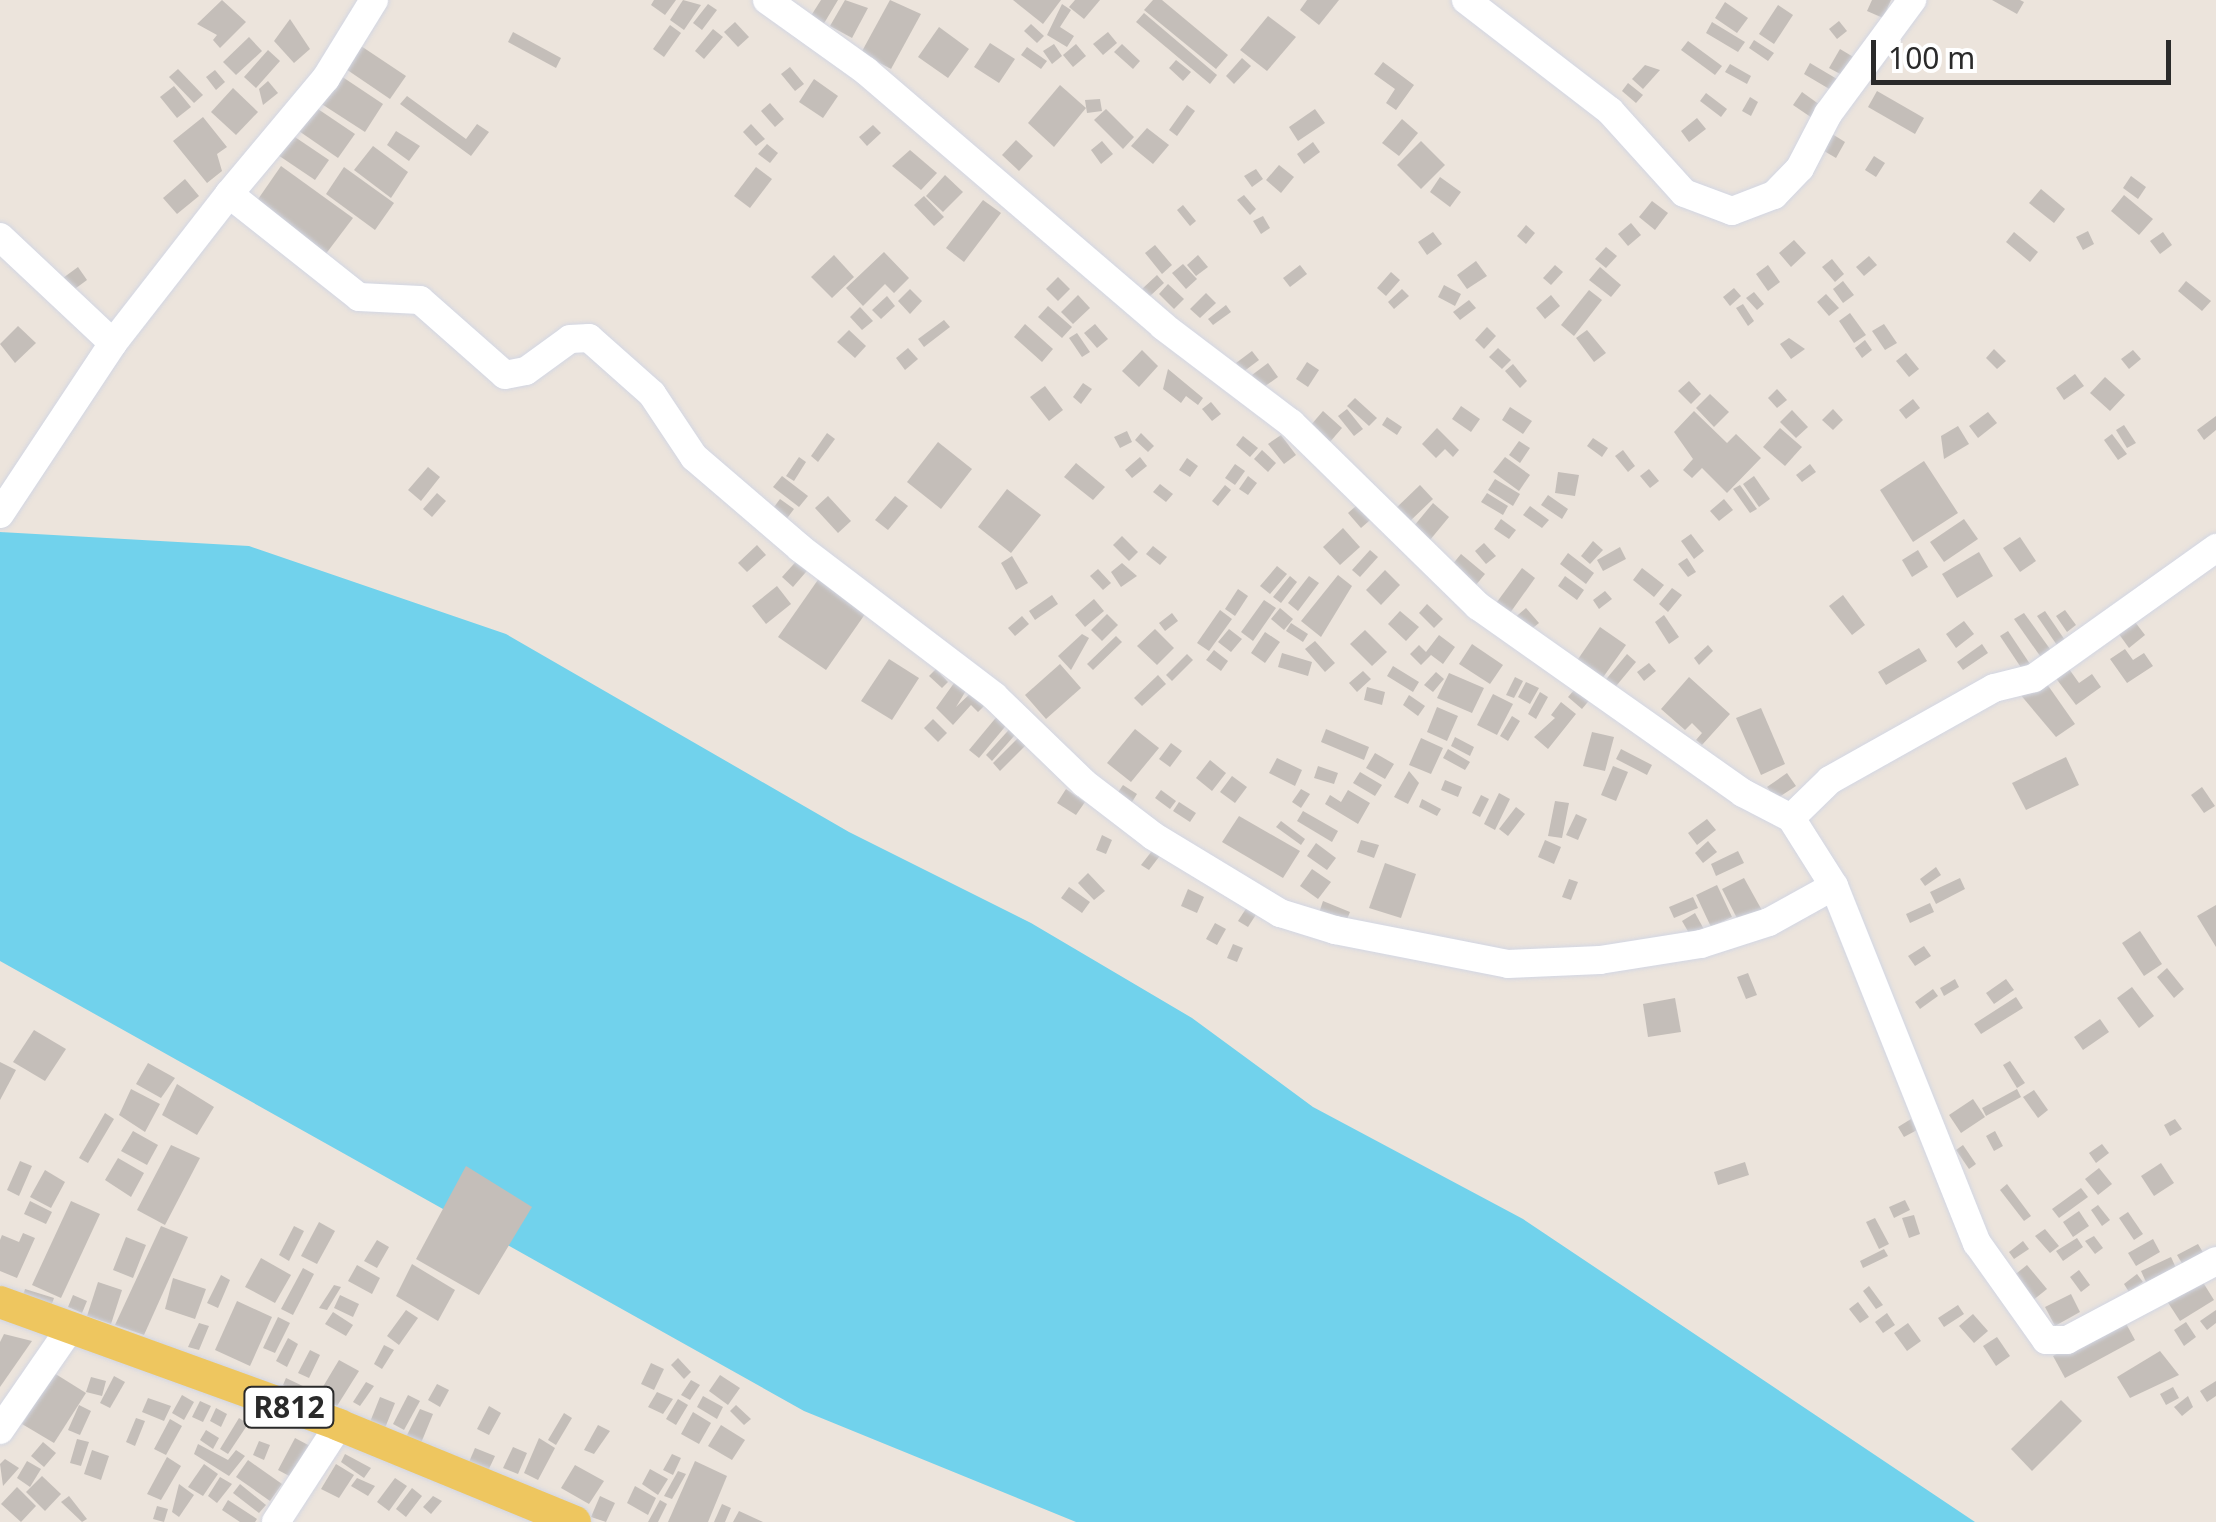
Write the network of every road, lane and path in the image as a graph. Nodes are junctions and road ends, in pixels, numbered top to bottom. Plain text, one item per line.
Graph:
1 (374, 0) edge
2 (767, 0) edge
3 (1466, 0) edge
4 (1912, 0) edge
5 (228, 194) junction
6 (0, 236) edge
7 (106, 355) junction
8 (0, 514) edge
9 (2216, 548) edge
10 (1791, 818) junction
11 (1834, 886) junction
12 (2216, 1260) edge
13 (0, 1302) edge
14 (71, 1327) junction
15 (338, 1425) junction
16 (0, 1430) edge
17 (276, 1522) edge
18 (575, 1522) edge

1 - 5 street
2 - 10 street
3 - 4 street
5 - 7 street
5 - 11 street
6 - 7 street
7 - 8 street
9 - 10 street
10 - 11 street
11 - 12 street
13 - 14 main road, R812
14 - 15 main road, R812
14 - 16 street
15 - 17 street
15 - 18 main road, R812

